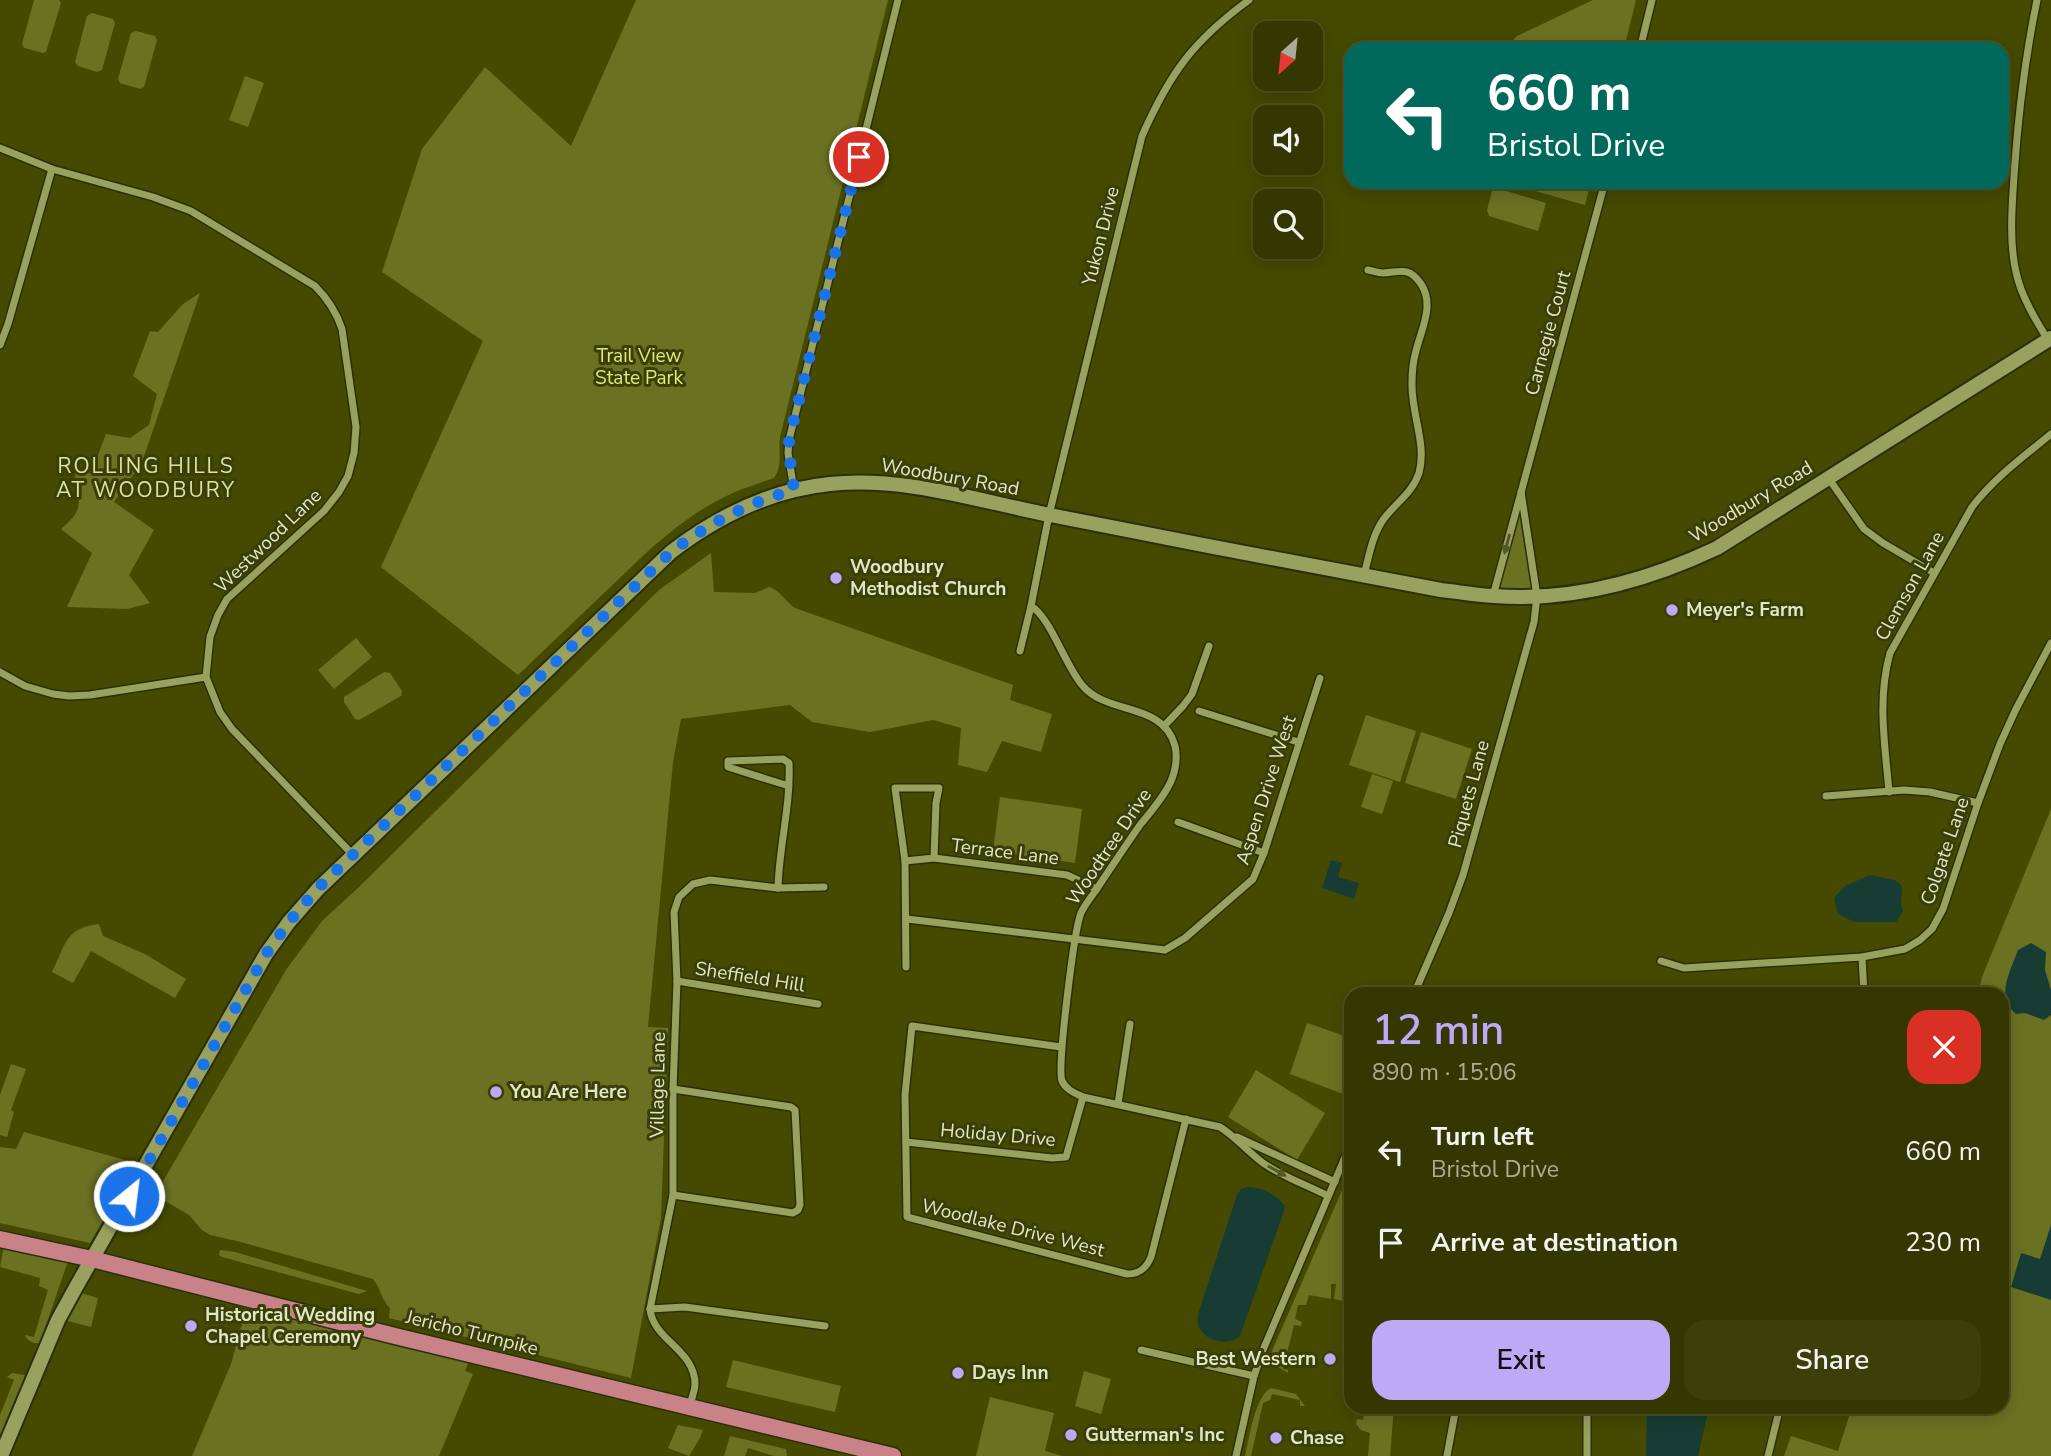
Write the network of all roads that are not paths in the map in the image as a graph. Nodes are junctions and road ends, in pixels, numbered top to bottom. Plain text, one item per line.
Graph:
1 (898, 0) edge
2 (1249, 0) edge
3 (1653, 0) edge
4 (2037, 0) edge
5 (1642, 42) edge
6 (0, 148) edge
7 (52, 169) junction
8 (1603, 189) edge
9 (1368, 270) dead end
10 (2049, 339) edge
11 (0, 345) edge
12 (2051, 434) edge
13 (1829, 479) junction
14 (794, 490) junction
15 (1521, 492) junction
16 (1049, 515) junction
17 (1934, 573) junction
18 (1364, 576) junction
19 (1493, 596) junction
20 (1537, 596) junction
21 (1031, 606) junction
22 (2051, 643) edge
23 (1209, 646) dead end
24 (1020, 651) dead end
25 (0, 672) edge
26 (206, 677) junction
27 (1320, 678) dead end
28 (1199, 711) dead end
29 (1165, 725) junction
30 (1298, 742) junction
31 (789, 786) junction
32 (1889, 792) junction
33 (1826, 796) dead end
34 (1978, 803) junction
35 (1178, 822) dead end
36 (1264, 853) junction
37 (354, 855) junction
38 (934, 859) junction
39 (905, 861) junction
40 (824, 887) dead end
41 (778, 888) junction
42 (1097, 889) junction
43 (907, 919) junction
44 (1076, 939) junction
45 (1862, 957) junction
46 (1661, 961) dead end
47 (906, 967) dead end
48 (677, 981) junction
49 (1417, 987) edge
50 (1864, 987) edge
51 (818, 1004) dead end
52 (1130, 1024) dead end
53 (1061, 1047) junction
54 (673, 1089) junction
55 (1083, 1097) junction
56 (1118, 1104) junction
57 (1186, 1119) junction
58 (1232, 1135) junction
59 (906, 1142) junction
60 (1344, 1160) edge
61 (1335, 1182) junction
62 (673, 1195) junction
63 (1328, 1196) junction
64 (0, 1238) edge
65 (92, 1259) junction
66 (650, 1309) junction
67 (825, 1326) dead end
68 (1141, 1350) dead end
69 (1254, 1376) junction
70 (690, 1406) junction
71 (1455, 1414) edge
72 (1587, 1414) edge
73 (1778, 1414) edge
74 (1, 1456) edge
75 (893, 1456) edge
76 (1236, 1456) edge
77 (1447, 1456) edge
78 (1587, 1456) edge
79 (1768, 1456) edge

1 - 14 street
2 - 16 street, Yukon Drive
3 - 5 street
4 - 10 street
6 - 7 street, Westwood Lane
7 - 11 street
7 - 26 street, Westwood Lane
8 - 15 street, Carnegie Court
9 - 18 street
10 - 13 main road, Woodbury Road
12 - 17 street, Clemson Lane
13 - 17 street
13 - 20 main road, Woodbury Road
14 - 16 main road, Woodbury Road
14 - 37 main road, Woodbury Road
15 -> 19 street, Carnegie Court
15 - 20 street, Carnegie Court
16 - 18 main road, Woodbury Road
16 - 21 street
17 - 32 street, Clemson Lane
18 - 19 main road, Woodbury Road
19 - 20 main road, Woodbury Road
20 - 49 street, Piquets Lane
21 - 24 street
21 - 29 street
22 - 34 street, Colgate Lane
23 - 29 street
25 - 26 street
26 - 37 street, Westwood Lane
27 - 30 street, Aspen Drive West
28 - 30 street
29 - 42 street, Woodtree Drive
30 - 36 street, Aspen Drive West
31 - 31 street
31 - 41 street
32 - 33 street
32 - 34 street
34 - 45 street, Colgate Lane
35 - 36 street
36 - 44 street, Aspen Drive West
37 - 65 main road, Woodbury Road
38 - 39 street, Terrace Lane
38 - 39 street
38 - 42 street, Terrace Lane
39 - 43 street
40 - 41 street, Village Lane
41 - 48 street, Village Lane
42 - 44 street, Woodtree Drive
43 - 44 street, Aspen Drive West
43 - 47 street
44 - 53 street, Woodtree Drive
45 - 46 street, Colgate Lane
45 - 50 street
48 - 51 street, Sheffield Hill
48 - 54 street, Village Lane
52 - 56 street
53 - 55 street, Woodtree Drive
53 - 59 street, Woodlake Drive West
54 - 62 street, Village Lane
54 - 62 street
55 - 56 street
55 - 59 street, Holiday Drive
56 - 57 street
57 - 58 street
57 - 59 street, Woodlake Drive West
58 - 61 street
58 -> 63 street
60 - 61 street
61 - 63 street
62 - 66 street, Village Lane
63 - 69 street
64 - 65 main road, Jericho Turnpike
65 - 70 main road, Jericho Turnpike
65 - 74 main road, Woodbury Road
66 - 67 street
66 - 70 street
68 - 69 street
69 - 76 street
70 - 75 main road, Jericho Turnpike
71 - 77 street
72 - 78 street
73 - 79 street

